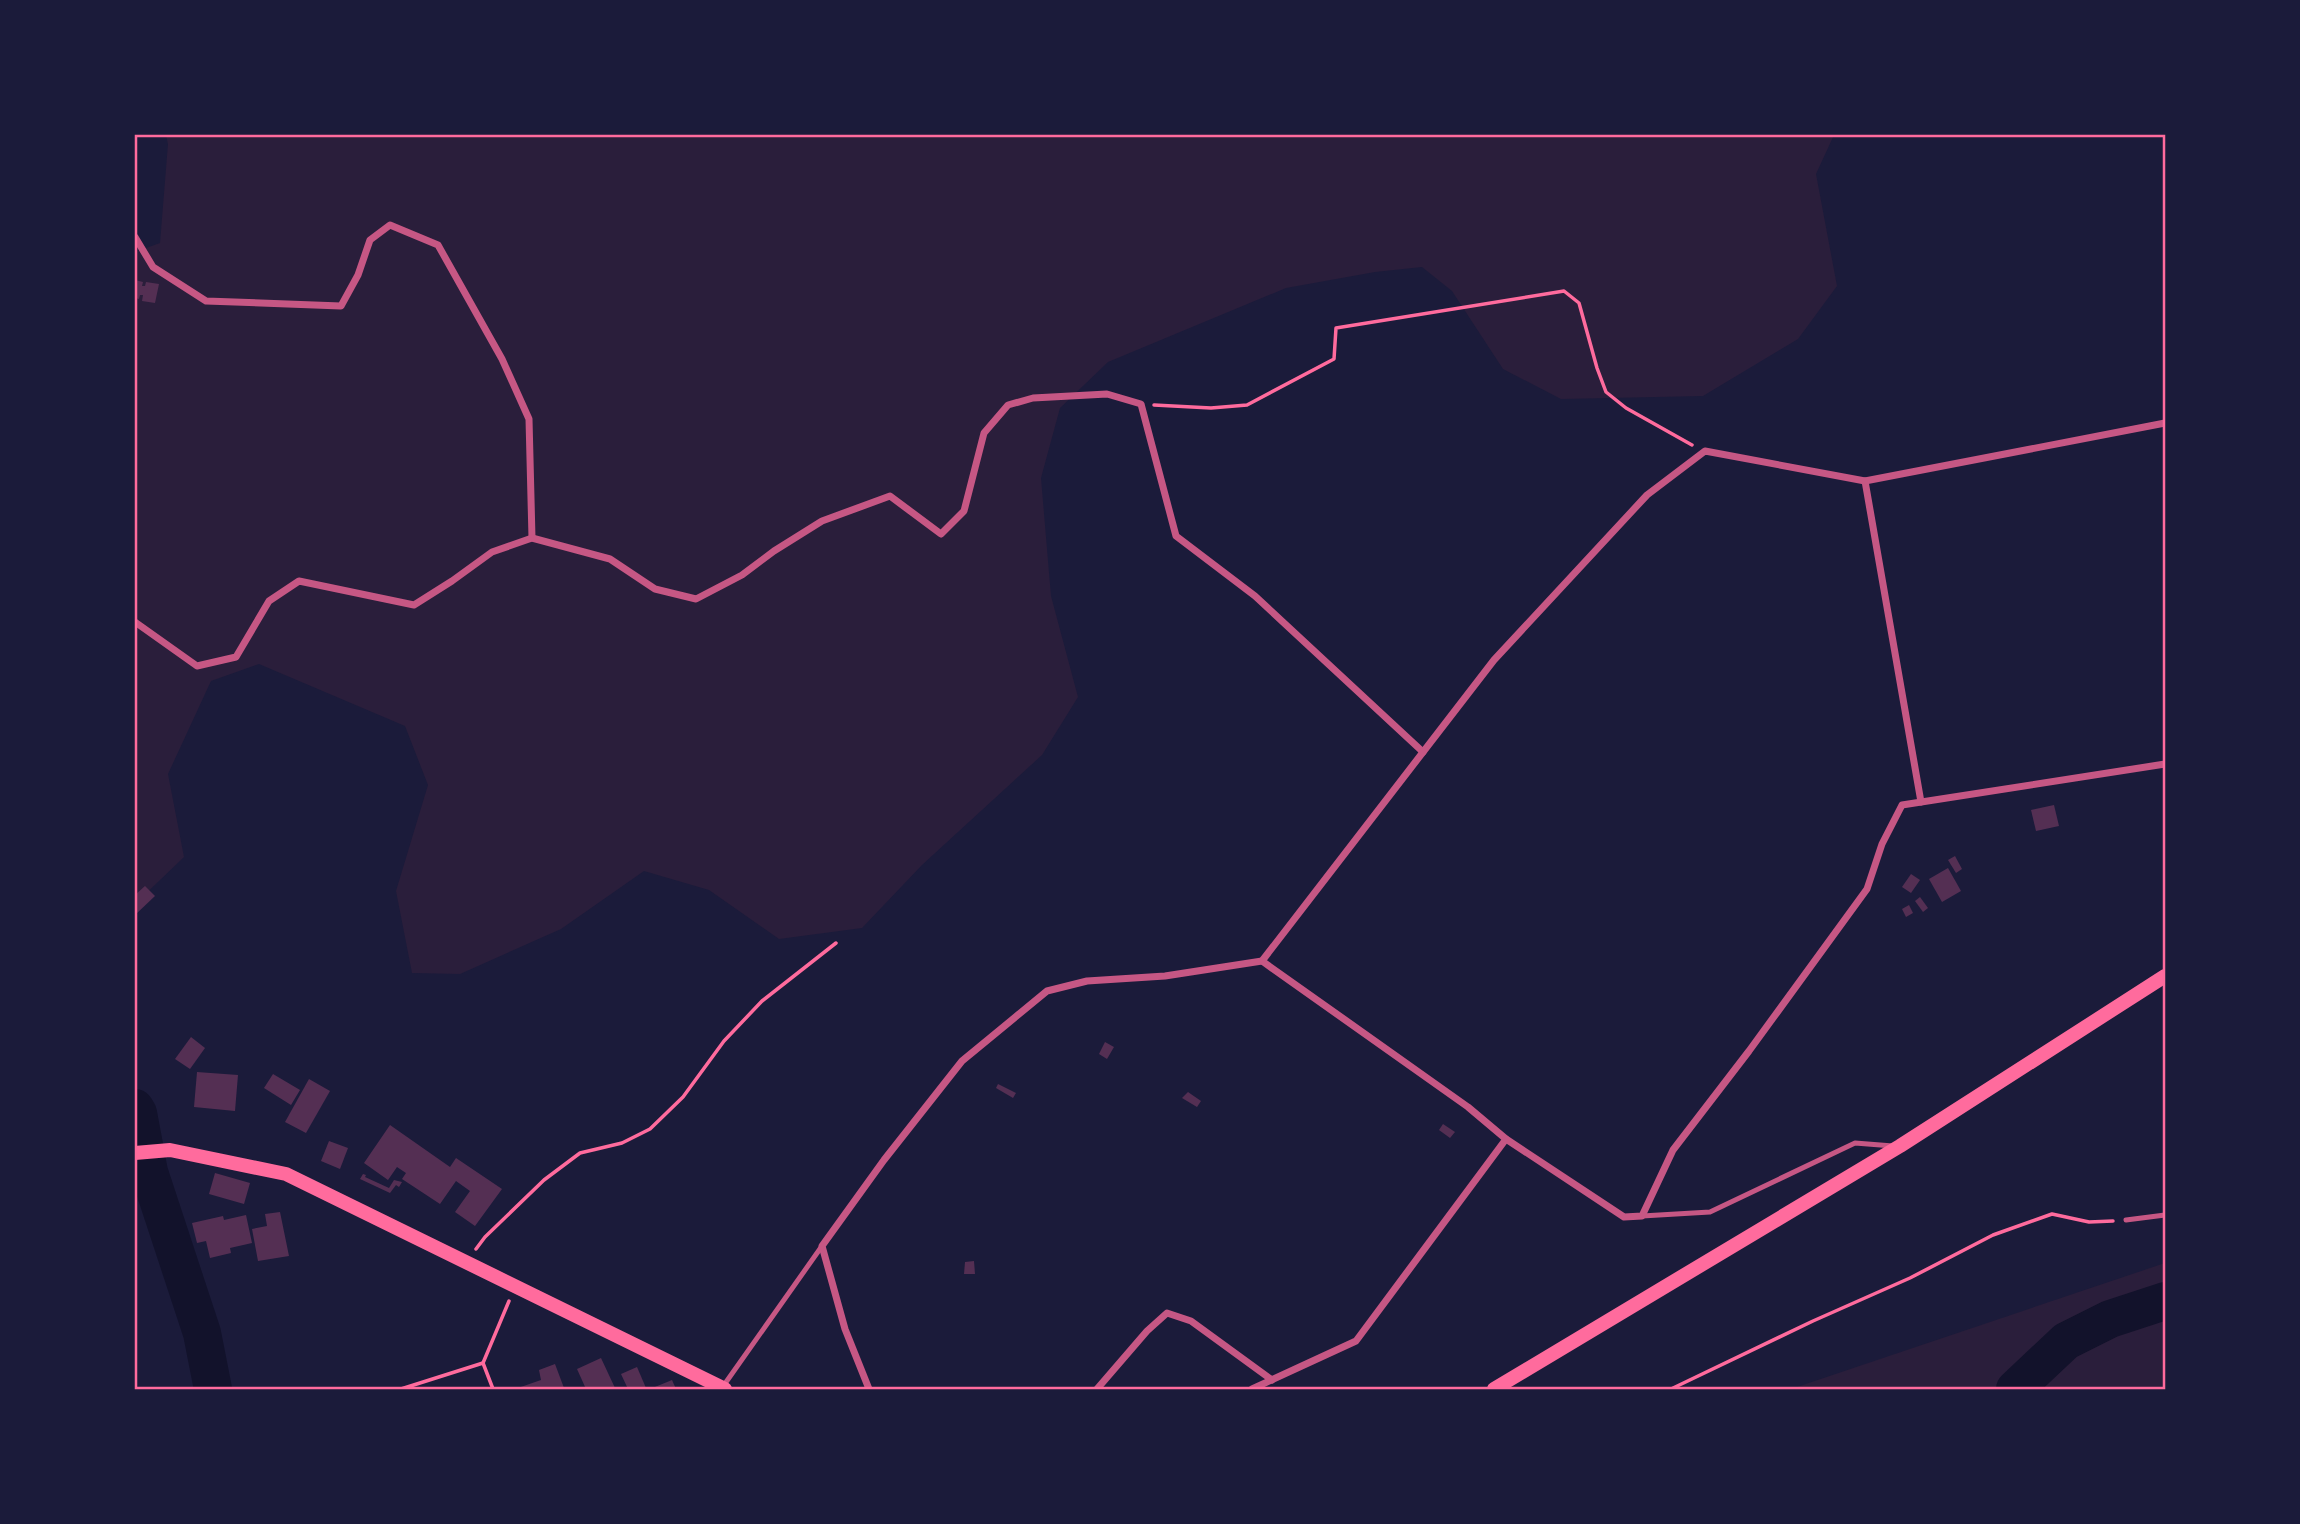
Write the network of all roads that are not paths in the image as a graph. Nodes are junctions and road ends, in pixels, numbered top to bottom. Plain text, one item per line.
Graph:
1 (135, 237) edge
2 (2165, 423) edge
3 (1865, 481) junction
4 (532, 538) junction
5 (135, 622) edge
6 (1423, 752) junction
7 (2165, 764) edge
8 (1922, 802) junction
9 (1262, 961) junction
10 (2165, 976) edge
11 (1506, 1139) junction
12 (1900, 1146) junction
13 (135, 1153) edge
14 (1642, 1216) junction
15 (2165, 1216) edge
16 (2126, 1220) road end
17 (822, 1246) junction
18 (1272, 1380) junction
19 (724, 1389) edge
20 (869, 1389) edge
21 (1097, 1389) edge
22 (1252, 1389) edge
23 (1494, 1389) edge

1 - 4 street
2 - 3 street
3 - 6 street
3 - 8 street
4 - 5 street
4 - 6 street
6 - 9 street
7 - 8 street
8 - 14 street
9 - 11 street
9 - 17 street
10 - 12 main road
11 - 14 street
11 - 18 street
12 - 14 lane
12 - 23 main road
13 - 19 main road
15 - 16 lane
17 - 19 lane
17 - 20 street
18 - 21 street
18 - 22 street

